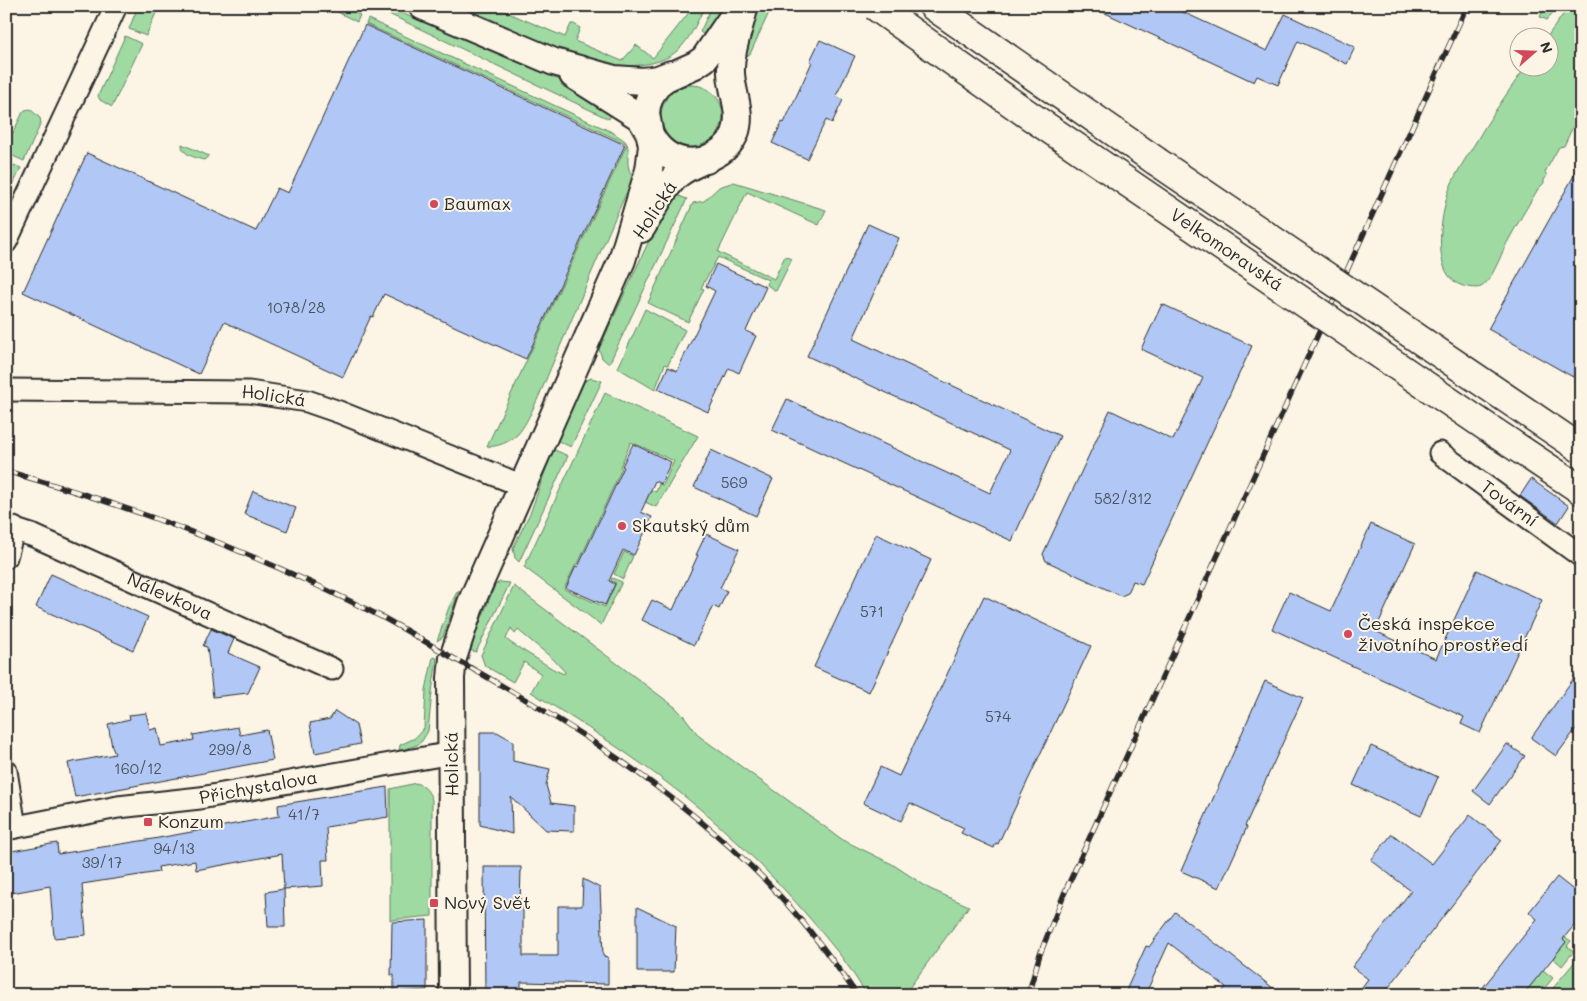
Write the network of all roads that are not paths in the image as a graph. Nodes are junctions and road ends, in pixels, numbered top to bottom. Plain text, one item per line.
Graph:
1 (116, 6) edge
2 (422, 6) edge
3 (740, 6) edge
4 (745, 6) edge
5 (875, 6) edge
6 (933, 6) edge
7 (554, 62) junction
8 (678, 72) junction
9 (736, 101) junction
10 (649, 131) junction
11 (709, 159) junction
12 (6, 242) edge
13 (615, 276) junction
14 (6, 390) edge
15 (1581, 449) edge
16 (1440, 453) dead end
17 (523, 486) junction
18 (1581, 490) edge
19 (10, 528) edge
20 (1581, 556) edge
21 (6, 557) edge
22 (332, 669) dead end
23 (452, 753) junction
24 (6, 770) edge
25 (10, 828) edge
26 (453, 995) edge

1 - 12 street
2 - 7 street
3 - 8 street, Holická
4 - 9 street, Holická
5 - 18 main road, Velkomoravská, bridge
6 - 15 main road, Velkomoravská, bridge
7 - 8 street
7 - 10 street
8 - 9 street
8 - 10 street, Holická
9 - 11 street, Holická
10 - 11 street, Holická
10 - 13 street, Holická
11 - 13 street, Holická
13 - 17 street, Holická
14 - 17 street, Holická
16 - 20 street, Tovární
17 - 23 street, Holická
19 - 21 street
19 - 22 street, Nálevkova
23 - 25 street, Přichystalova
23 - 26 street, Holická
24 - 25 street

